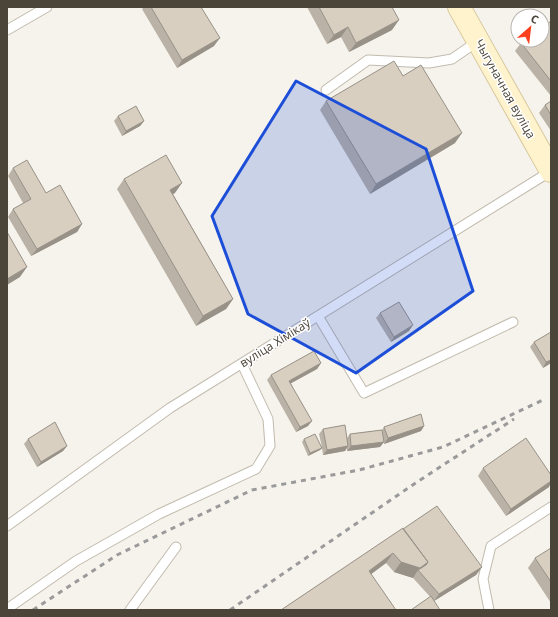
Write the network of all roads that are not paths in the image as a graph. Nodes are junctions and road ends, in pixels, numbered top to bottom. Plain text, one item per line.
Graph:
1 (47, 7) edge
2 (459, 7) edge
3 (7, 30) edge
4 (478, 41) junction
5 (326, 90) dead end
6 (551, 171) edge
7 (318, 316) junction
8 (513, 322) dead end
9 (242, 364) junction
10 (551, 506) edge
11 (7, 526) edge
12 (176, 546) dead end
13 (7, 609) edge
14 (130, 610) edge
15 (488, 610) edge

1 - 3 lane
2 - 4 street, Чыгуначная вуліца
4 - 5 lane
4 - 6 street, Чыгуначная вуліца
6 - 7 lane, вуліца Хімікаў
7 - 8 lane
7 - 9 lane, вуліца Хімікаў
9 - 11 lane, вуліца Хімікаў
9 - 13 lane
10 - 15 lane
12 - 14 lane

